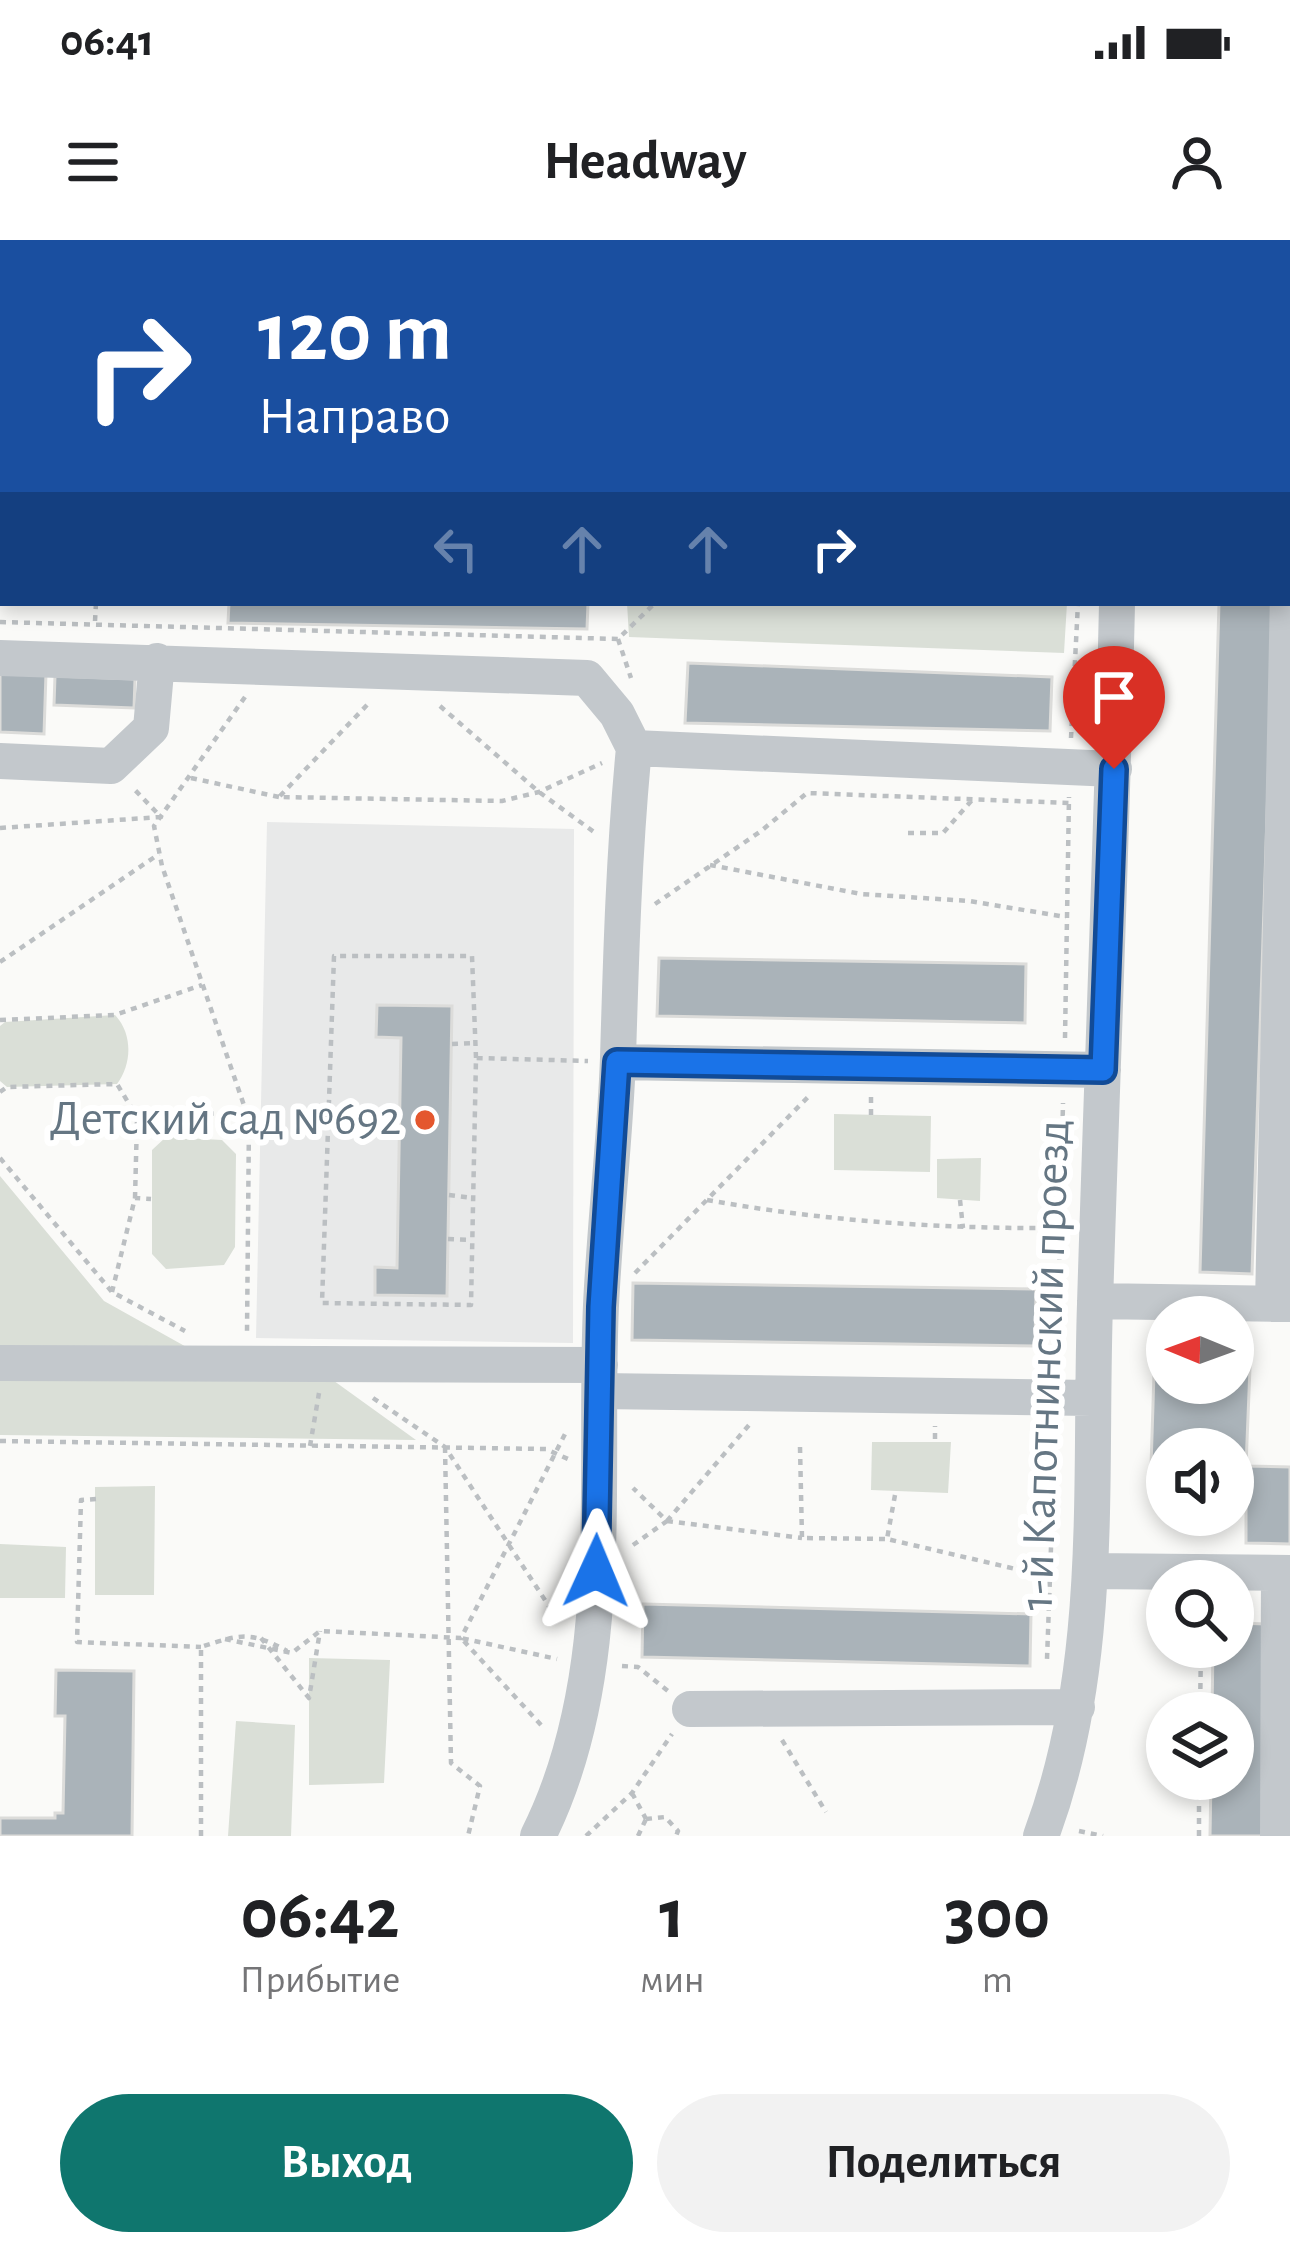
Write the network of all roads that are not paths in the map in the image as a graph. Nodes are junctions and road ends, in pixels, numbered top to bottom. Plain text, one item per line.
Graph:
1 (1117, 606) edge
2 (1289, 606) edge
3 (0, 658) edge
4 (158, 661) junction
5 (634, 748) junction
6 (0, 761) edge
7 (1114, 769) junction
8 (1286, 903) edge
9 (617, 1062) junction
10 (1103, 1070) junction
11 (1095, 1300) junction
12 (1281, 1304) edge
13 (0, 1363) edge
14 (600, 1378) junction
15 (1074, 1398) junction
16 (1090, 1571) junction
17 (1285, 1573) edge
18 (1061, 1707) junction
19 (690, 1709) road end
20 (1055, 1832) edge
21 (538, 1836) edge
22 (1278, 1836) edge

1 - 7 street, 1-й Капотнинский проезд
2 - 8 street
3 - 4 street
4 - 5 street
4 - 6 street
5 - 7 street
5 - 9 street
7 - 10 street, 1-й Капотнинский проезд
8 - 12 street
9 - 10 street
9 - 14 street
10 - 11 street, 1-й Капотнинский проезд
11 - 12 street
11 - 15 street, 1-й Капотнинский проезд
13 - 14 street
14 - 15 street
14 - 21 street
15 - 16 street, 1-й Капотнинский проезд
16 - 17 street
16 - 18 street, 1-й Капотнинский проезд
17 - 22 street
18 - 19 street
18 - 20 street, 1-й Капотнинский проезд

